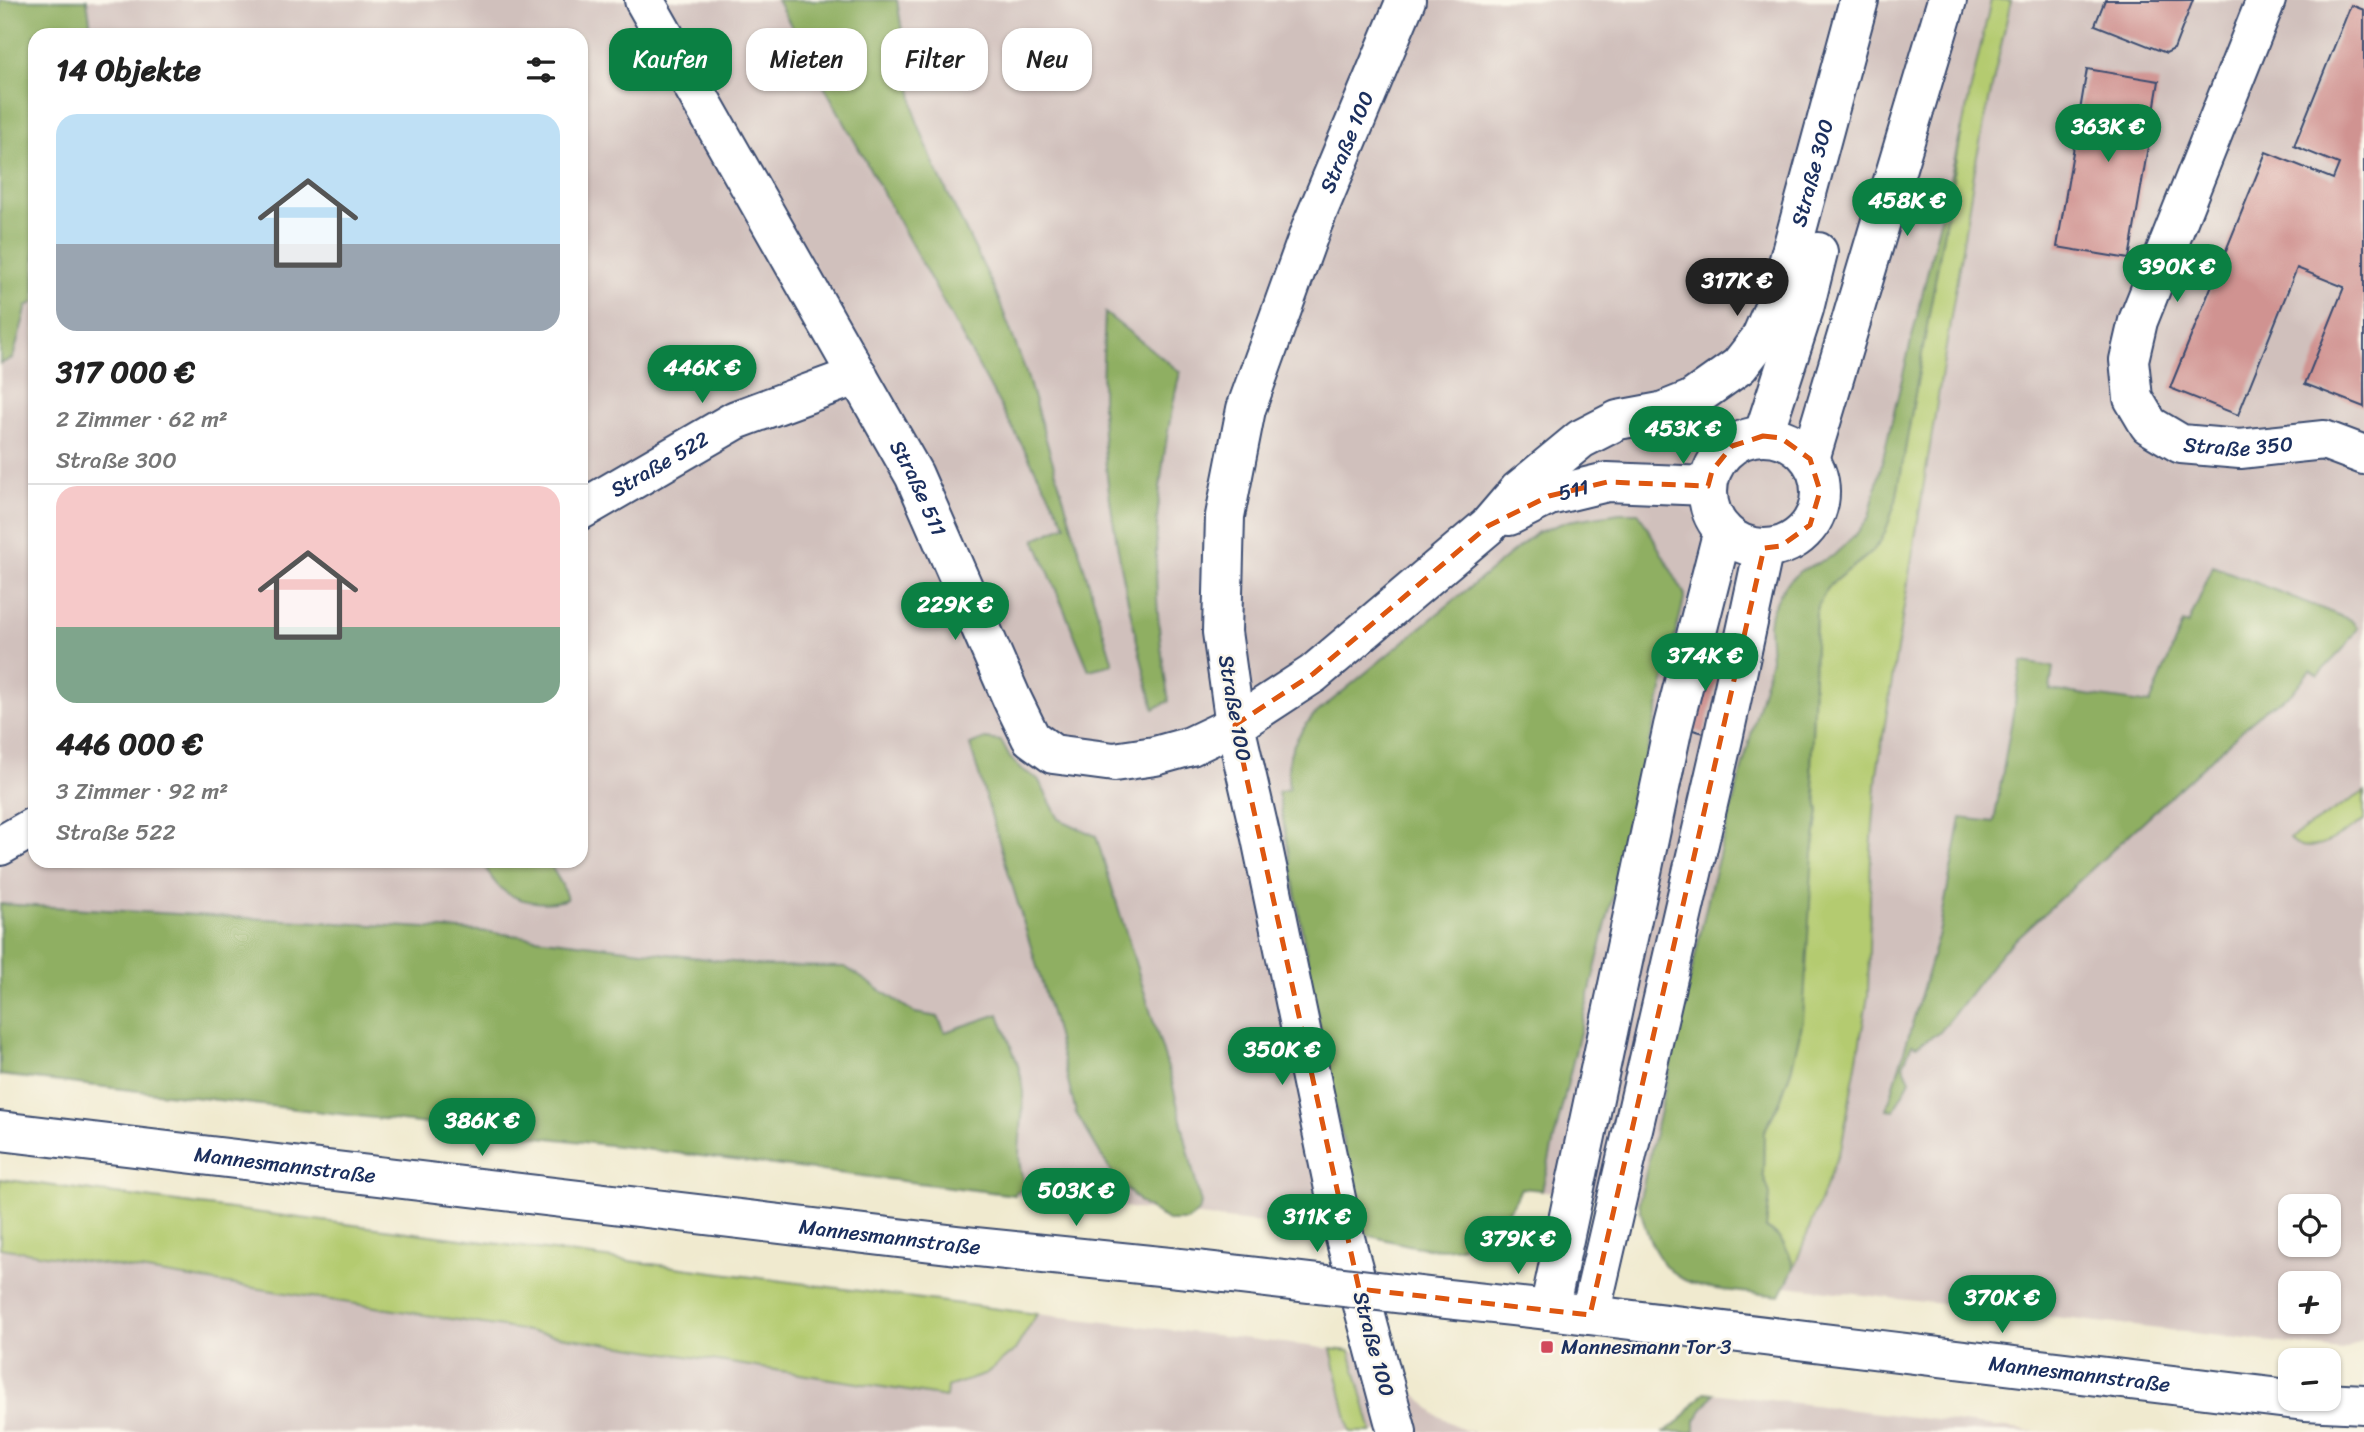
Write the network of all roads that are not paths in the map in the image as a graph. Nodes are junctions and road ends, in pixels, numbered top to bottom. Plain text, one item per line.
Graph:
1 (644, 0) edge
2 (1406, 0) edge
3 (1859, 0) edge
4 (1870, 0) edge
5 (1947, 0) edge
6 (2266, 0) edge
7 (858, 375) junction
8 (1763, 436) junction
9 (2364, 455) edge
10 (1810, 459) junction
11 (1708, 486) junction
12 (588, 506) edge
13 (1488, 526) junction
14 (1723, 530) junction
15 (1764, 548) junction
16 (1235, 725) junction
17 (28, 830) edge
18 (0, 846) edge
19 (0, 1130) edge
20 (1549, 1310) junction
21 (1590, 1315) junction
22 (2364, 1404) edge
23 (1397, 1432) edge

1 - 7 street, Straße 511
2 - 16 street, Straße 100
3 - 13 street, Straße 300
4 - 8 street
5 - 10 street
6 - 9 street, Straße 350
7 - 12 street, Straße 522
7 - 16 street, Straße 511
8 - 10 street
8 - 11 street
10 - 15 street
11 - 13 street, 511
11 - 14 street
13 - 16 street, Straße 511
14 - 15 street
14 - 20 street
15 - 21 street
16 - 23 street, Straße 100
17 - 18 street
19 - 20 street, Mannesmannstraße, bridge
20 - 21 street, Mannesmannstraße
21 - 22 street, Mannesmannstraße

